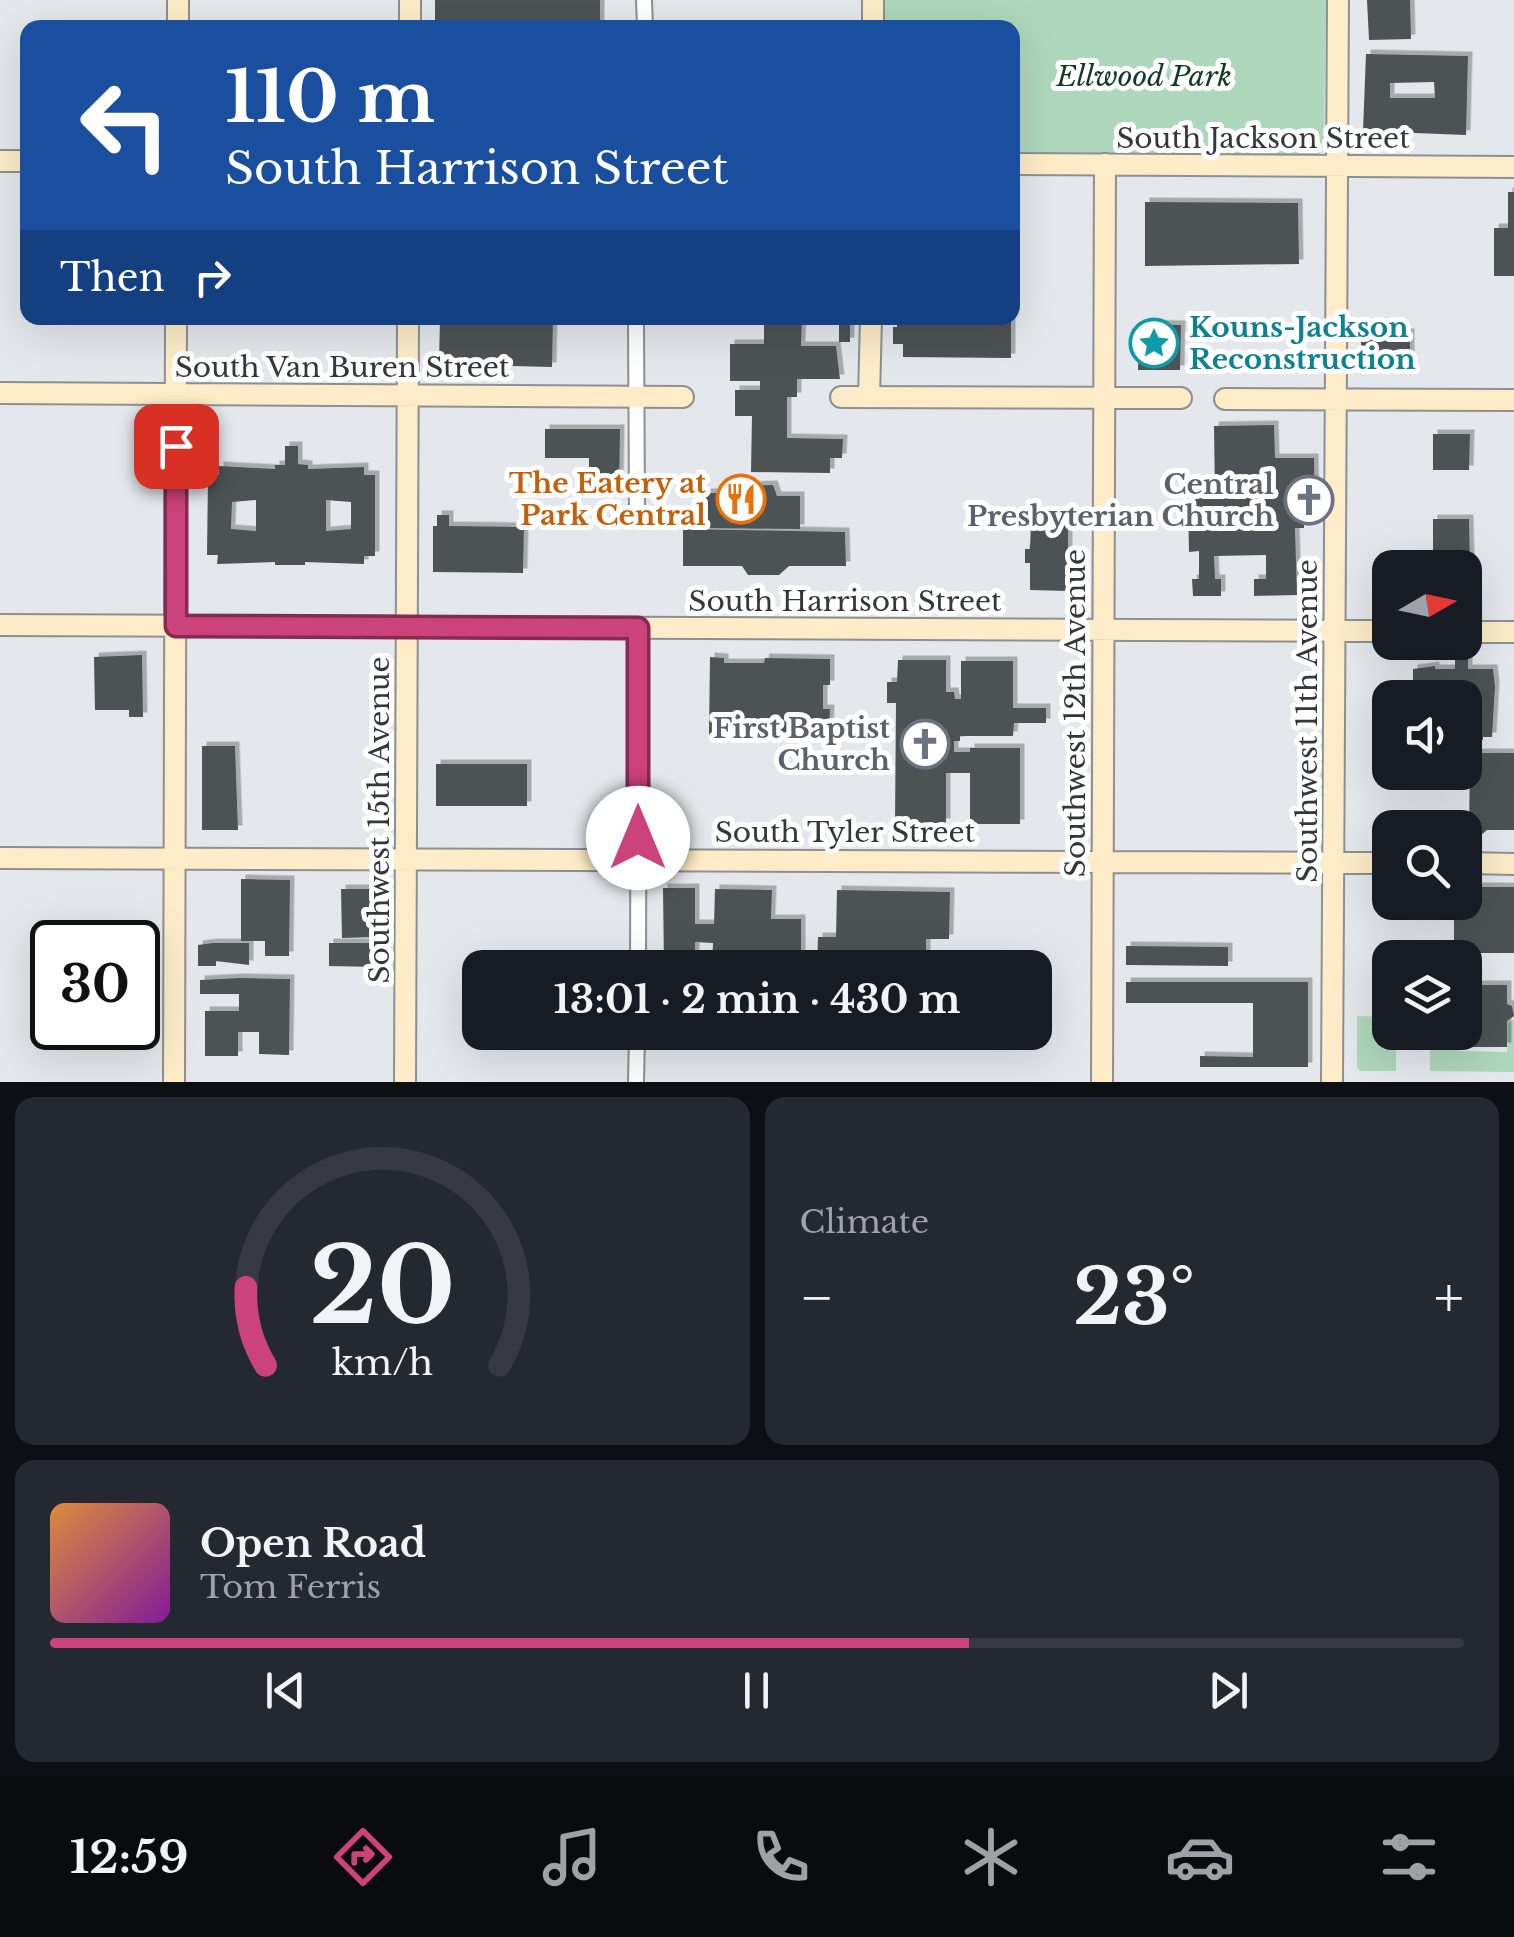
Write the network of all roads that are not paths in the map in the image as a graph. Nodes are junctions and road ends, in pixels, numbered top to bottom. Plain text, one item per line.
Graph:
1 (1338, 0) edge
2 (1020, 164) edge
3 (1106, 164) junction
4 (1336, 166) junction
5 (1514, 167) edge
6 (176, 325) edge
7 (408, 325) edge
8 (636, 325) edge
9 (871, 325) edge
10 (0, 394) edge
11 (176, 394) junction
12 (408, 395) junction
13 (636, 396) junction
14 (684, 397) dead end
15 (842, 397) dead end
16 (869, 397) junction
17 (1104, 398) junction
18 (1181, 398) dead end
19 (1225, 398) dead end
20 (1336, 399) junction
21 (1514, 400) edge
22 (637, 512) dead end
23 (0, 626) edge
24 (176, 626) junction
25 (408, 628) junction
26 (638, 628) junction
27 (1103, 630) junction
28 (1336, 632) junction
29 (1372, 632) edge
30 (1482, 632) edge
31 (1514, 632) edge
32 (0, 858) edge
33 (174, 858) junction
34 (406, 859) junction
35 (1102, 859) junction
36 (638, 860) junction
37 (1334, 862) junction
38 (1372, 863) edge
39 (1482, 863) edge
40 (1514, 864) edge
41 (638, 950) edge
42 (637, 1050) edge
43 (174, 1082) edge
44 (405, 1082) edge
45 (636, 1082) edge
46 (1102, 1082) edge
47 (1332, 1082) edge

1 - 4 street, Southwest 11th Avenue
2 - 3 street, South Jackson Street
3 - 4 street, South Jackson Street
3 - 17 street, Southwest 12th Avenue
4 - 5 street, South Jackson Street
4 - 20 street, Southwest 11th Avenue
6 - 11 street
7 - 12 street, Southwest 15th Avenue
8 - 13 street
9 - 16 street
10 - 11 street, South Van Buren Street
11 - 12 street, South Van Buren Street
11 - 24 street
12 - 13 street, South Van Buren Street
12 - 25 street, Southwest 15th Avenue
13 - 14 street, South Van Buren Street
13 - 22 street
15 - 16 street
16 - 17 street
17 - 18 street
17 - 27 street, Southwest 12th Avenue
19 - 20 street
20 - 21 street
20 - 28 street, Southwest 11th Avenue
23 - 24 street, South Harrison Street
24 - 25 street, South Harrison Street
24 - 33 street
25 - 26 street, South Harrison Street
25 - 34 street, Southwest 15th Avenue
26 - 27 street, South Harrison Street
26 - 36 street
27 - 28 street, South Harrison Street
27 - 35 street, Southwest 12th Avenue
28 - 29 street, South Harrison Street
28 - 37 street, Southwest 11th Avenue
30 - 31 street
32 - 33 street, South Tyler Street
33 - 34 street, South Tyler Street
33 - 43 street
34 - 36 street, South Tyler Street
34 - 44 street, Southwest 15th Avenue
35 - 36 street, South Tyler Street
35 - 37 street, South Tyler Street
35 - 46 street, Southwest 12th Avenue
36 - 41 street
37 - 38 street, South Tyler Street
37 - 47 street, Southwest 11th Avenue
39 - 40 street
42 - 45 street

